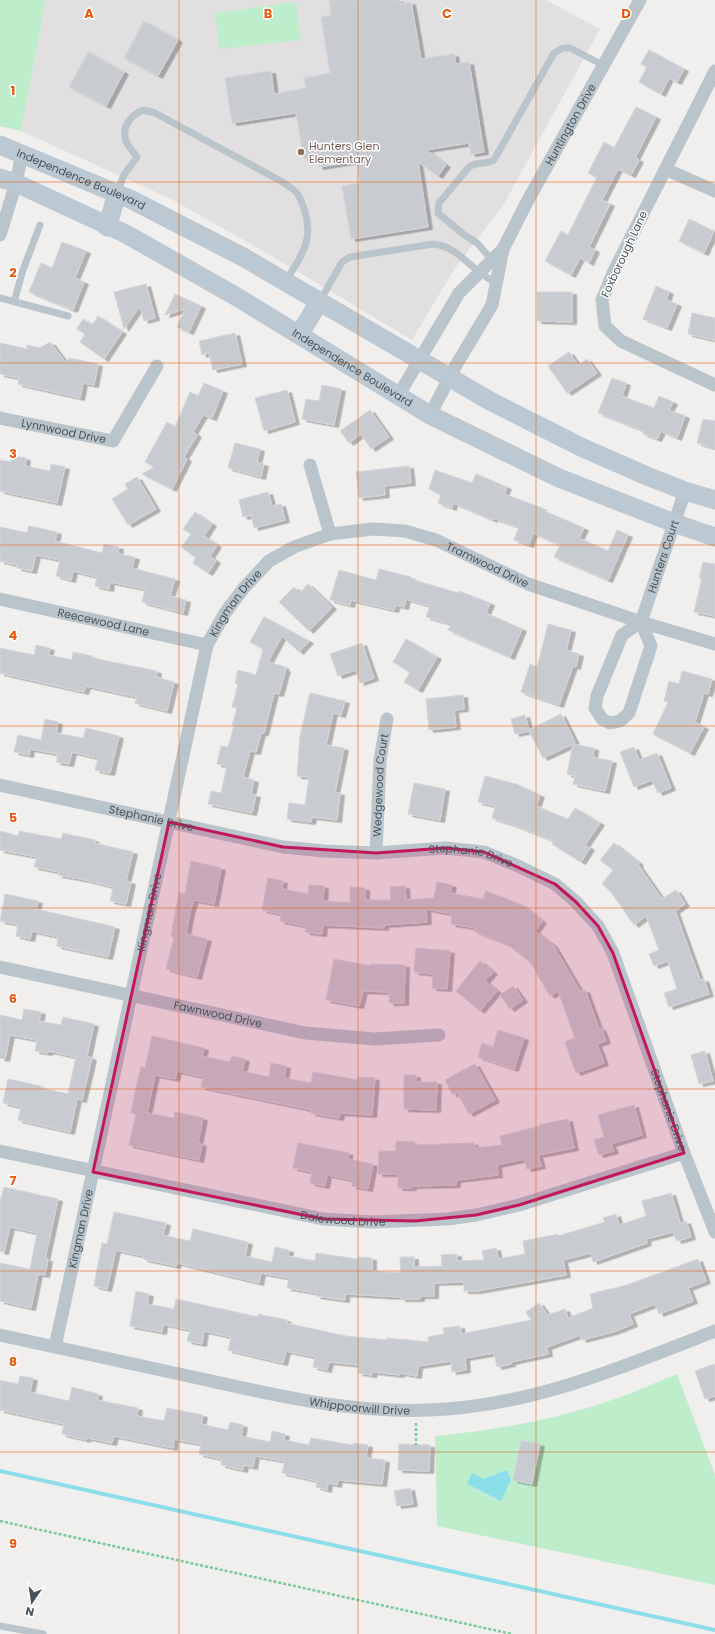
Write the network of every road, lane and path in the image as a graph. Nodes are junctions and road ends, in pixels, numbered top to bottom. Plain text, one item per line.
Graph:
1 (640, 0) edge
2 (603, 65) junction
3 (715, 72) edge
4 (0, 144) edge
5 (22, 154) junction
6 (666, 169) junction
7 (8, 181) edge
8 (715, 191) edge
9 (117, 194) junction
10 (40, 225) dead end
11 (107, 227) junction
12 (0, 235) edge
13 (503, 249) junction
14 (492, 260) junction
15 (480, 272) junction
16 (286, 281) junction
17 (496, 283) junction
18 (0, 298) edge
19 (14, 302) junction
20 (319, 302) junction
21 (68, 316) dead end
22 (299, 335) junction
23 (420, 360) junction
24 (157, 366) dead end
25 (450, 378) junction
26 (715, 385) edge
27 (398, 396) junction
28 (430, 415) junction
29 (0, 418) edge
30 (310, 465) dead end
31 (685, 491) junction
32 (715, 500) edge
33 (674, 523) junction
34 (330, 534) junction
35 (715, 537) edge
36 (0, 599) edge
37 (641, 622) junction
38 (715, 644) edge
39 (207, 645) junction
40 (388, 719) dead end
41 (0, 785) edge
42 (169, 822) junction
43 (376, 853) junction
44 (0, 967) edge
45 (132, 995) junction
46 (439, 1035) dead end
47 (0, 1151) edge
48 (684, 1153) junction
49 (93, 1172) junction
50 (715, 1232) edge
51 (715, 1331) edge
52 (0, 1335) edge
53 (55, 1347) junction
54 (416, 1410) junction
55 (416, 1445) dead end
56 (0, 1521) edge
57 (0, 1626) edge
58 (43, 1634) edge
59 (512, 1634) edge

1 - 2 street, Huntington Drive
2 - 13 street, Huntington Drive
2 - 14 lane
3 - 6 street, Foxborough Lane
4 - 5 main road, Independence Boulevard
5 - 7 street
5 - 9 main road, Independence Boulevard
6 - 8 street
6 - 26 street, Foxborough Lane
7 - 11 main road, Independence Boulevard
7 - 12 street
9 - 11 main road
9 - 16 main road, Independence Boulevard
9 - 16 lane
10 - 19 lane
11 - 22 main road, Independence Boulevard
13 - 14 street, Huntington Drive
13 - 17 street, Huntington Drive
14 - 15 street, Huntington Drive
15 - 17 lane
15 - 20 lane
15 - 23 street, Huntington Drive
16 - 20 main road, Independence Boulevard
17 - 25 street, Huntington Drive
18 - 19 lane
19 - 21 lane
20 - 22 main road
20 - 23 main road, Independence Boulevard
22 - 27 main road, Independence Boulevard
23 - 25 main road, Independence Boulevard
23 - 27 street, Huntington Drive
24 - 29 street, Lynnwood Drive
25 - 28 street, Huntington Drive
25 - 31 main road, Independence Boulevard
27 - 28 main road, Independence Boulevard
28 - 33 main road, Independence Boulevard
30 - 34 street
31 - 32 main road, Independence Boulevard
31 - 33 street, Hunters Court
33 - 35 main road, Independence Boulevard
33 - 37 street, Hunters Court
34 - 37 street, Tramwood Drive
34 - 39 street, Kingman Drive
36 - 39 street, Reecewood Lane
37 - 37 street
37 - 38 street, Tramwood Drive
39 - 42 street, Kingman Drive
40 - 43 street, Wedgewood Court
41 - 42 street, Stephanie Drive
42 - 43 street, Stephanie Drive
42 - 45 street, Kingman Drive
43 - 48 street, Stephanie Drive
44 - 45 street, Fawnwood Drive
45 - 46 street, Fawnwood Drive
45 - 49 street, Kingman Drive
47 - 49 street, Dalewood Drive
48 - 49 street, Dalewood Drive
48 - 50 street, Stephanie Drive
49 - 53 street, Kingman Drive
51 - 54 street, Whippoorwill Drive
52 - 53 street, Whippoorwill Drive
53 - 54 street, Whippoorwill Drive
54 - 55 path
56 - 59 path
57 - 58 lane

